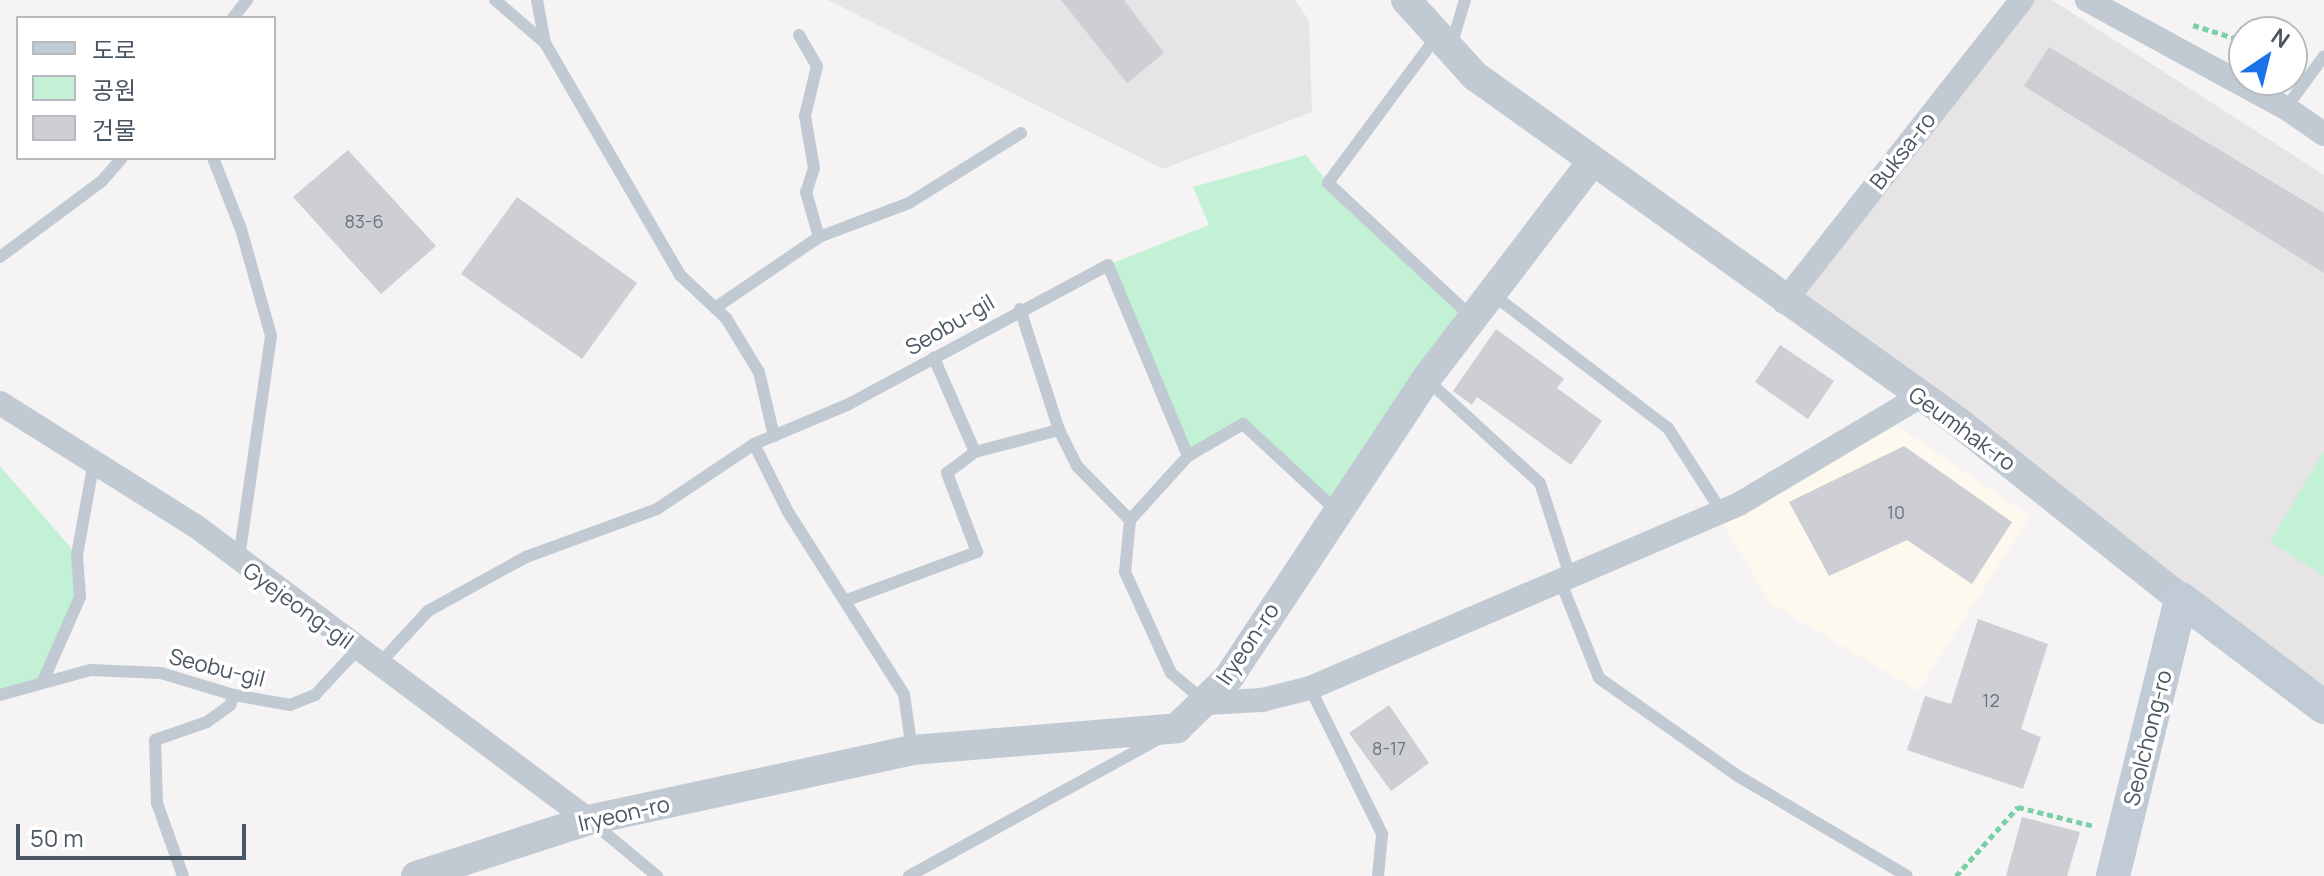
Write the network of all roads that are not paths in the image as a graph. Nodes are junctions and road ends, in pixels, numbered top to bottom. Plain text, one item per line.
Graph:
1 (247, 0) edge
2 (495, 0) edge
3 (537, 0) edge
4 (1406, 0) edge
5 (1465, 0) edge
6 (2022, 0) edge
7 (2087, 0) edge
8 (235, 16) edge
9 (799, 35) dead end
10 (545, 43) junction
11 (1443, 43) junction
12 (2324, 56) edge
13 (2286, 108) junction
14 (1021, 133) dead end
15 (2324, 134) edge
16 (120, 160) edge
17 (214, 160) edge
18 (1592, 162) junction
19 (819, 237) junction
20 (0, 257) edge
21 (1784, 302) junction
22 (1482, 306) junction
23 (715, 308) junction
24 (1020, 309) junction
25 (934, 358) junction
26 (1426, 379) junction
27 (1919, 397) junction
28 (0, 403) edge
29 (1059, 430) junction
30 (774, 436) junction
31 (754, 444) junction
32 (975, 452) junction
33 (1188, 456) junction
34 (94, 461) junction
35 (1336, 510) junction
36 (1721, 511) junction
37 (1130, 520) junction
38 (239, 563) junction
39 (1565, 578) junction
40 (2181, 599) junction
41 (847, 600) junction
42 (357, 650) junction
43 (379, 664) junction
44 (43, 681) junction
45 (1310, 688) junction
46 (0, 695) edge
47 (234, 695) junction
48 (1206, 703) junction
49 (2324, 707) edge
50 (1177, 728) junction
51 (912, 750) junction
52 (589, 820) junction
53 (915, 874) edge
54 (183, 876) edge
55 (416, 876) edge
56 (657, 876) edge
57 (1378, 876) edge
58 (1907, 876) edge
59 (2113, 876) edge

1 - 8 lane
2 - 10 lane
3 - 10 lane
4 - 11 street
5 - 11 lane
6 - 21 street, Buksa-ro
7 - 13 street
9 - 19 lane
10 - 23 lane
11 - 18 street
11 - 22 lane
12 - 13 lane
13 - 15 street
14 - 19 lane
16 - 20 lane
17 - 38 lane
18 - 21 street, Geumhak-ro
18 - 22 street, Iryeon-ro
19 - 23 lane
21 - 27 street, Geumhak-ro
22 - 26 street, Iryeon-ro
22 - 36 lane
23 - 30 lane
24 - 25 lane, Seobu-gil
24 - 29 lane
24 - 33 lane, Seobu-gil
25 - 30 lane, Seobu-gil
25 - 32 lane
26 - 35 street, Iryeon-ro
26 - 39 lane
27 - 36 street
27 - 40 street, Geumhak-ro
28 - 34 street, Gyejeong-gil
29 - 32 lane
29 - 37 lane
30 - 31 lane, Seobu-gil
31 - 41 lane
31 - 43 lane, Seobu-gil
32 - 41 lane
33 - 35 lane
33 - 37 lane
34 - 38 street, Gyejeong-gil
34 - 44 lane
35 - 48 street, Iryeon-ro
36 - 39 street
37 - 48 lane
38 - 42 street, Gyejeong-gil
39 - 45 street
39 - 58 lane
40 - 49 main road, Geumhak-ro
40 - 59 main road, Seolchong-ro
41 - 51 lane
42 - 43 street, Gyejeong-gil
42 - 47 lane, Seobu-gil
43 - 52 street, Gyejeong-gil
44 - 46 lane, Seobu-gil
44 - 47 lane, Seobu-gil
45 - 48 street
45 - 57 lane
47 - 54 lane
48 - 50 street, Iryeon-ro
50 - 51 street, Iryeon-ro
50 - 53 lane
51 - 52 street, Iryeon-ro
52 - 55 street, Iryeon-ro
52 - 56 lane

